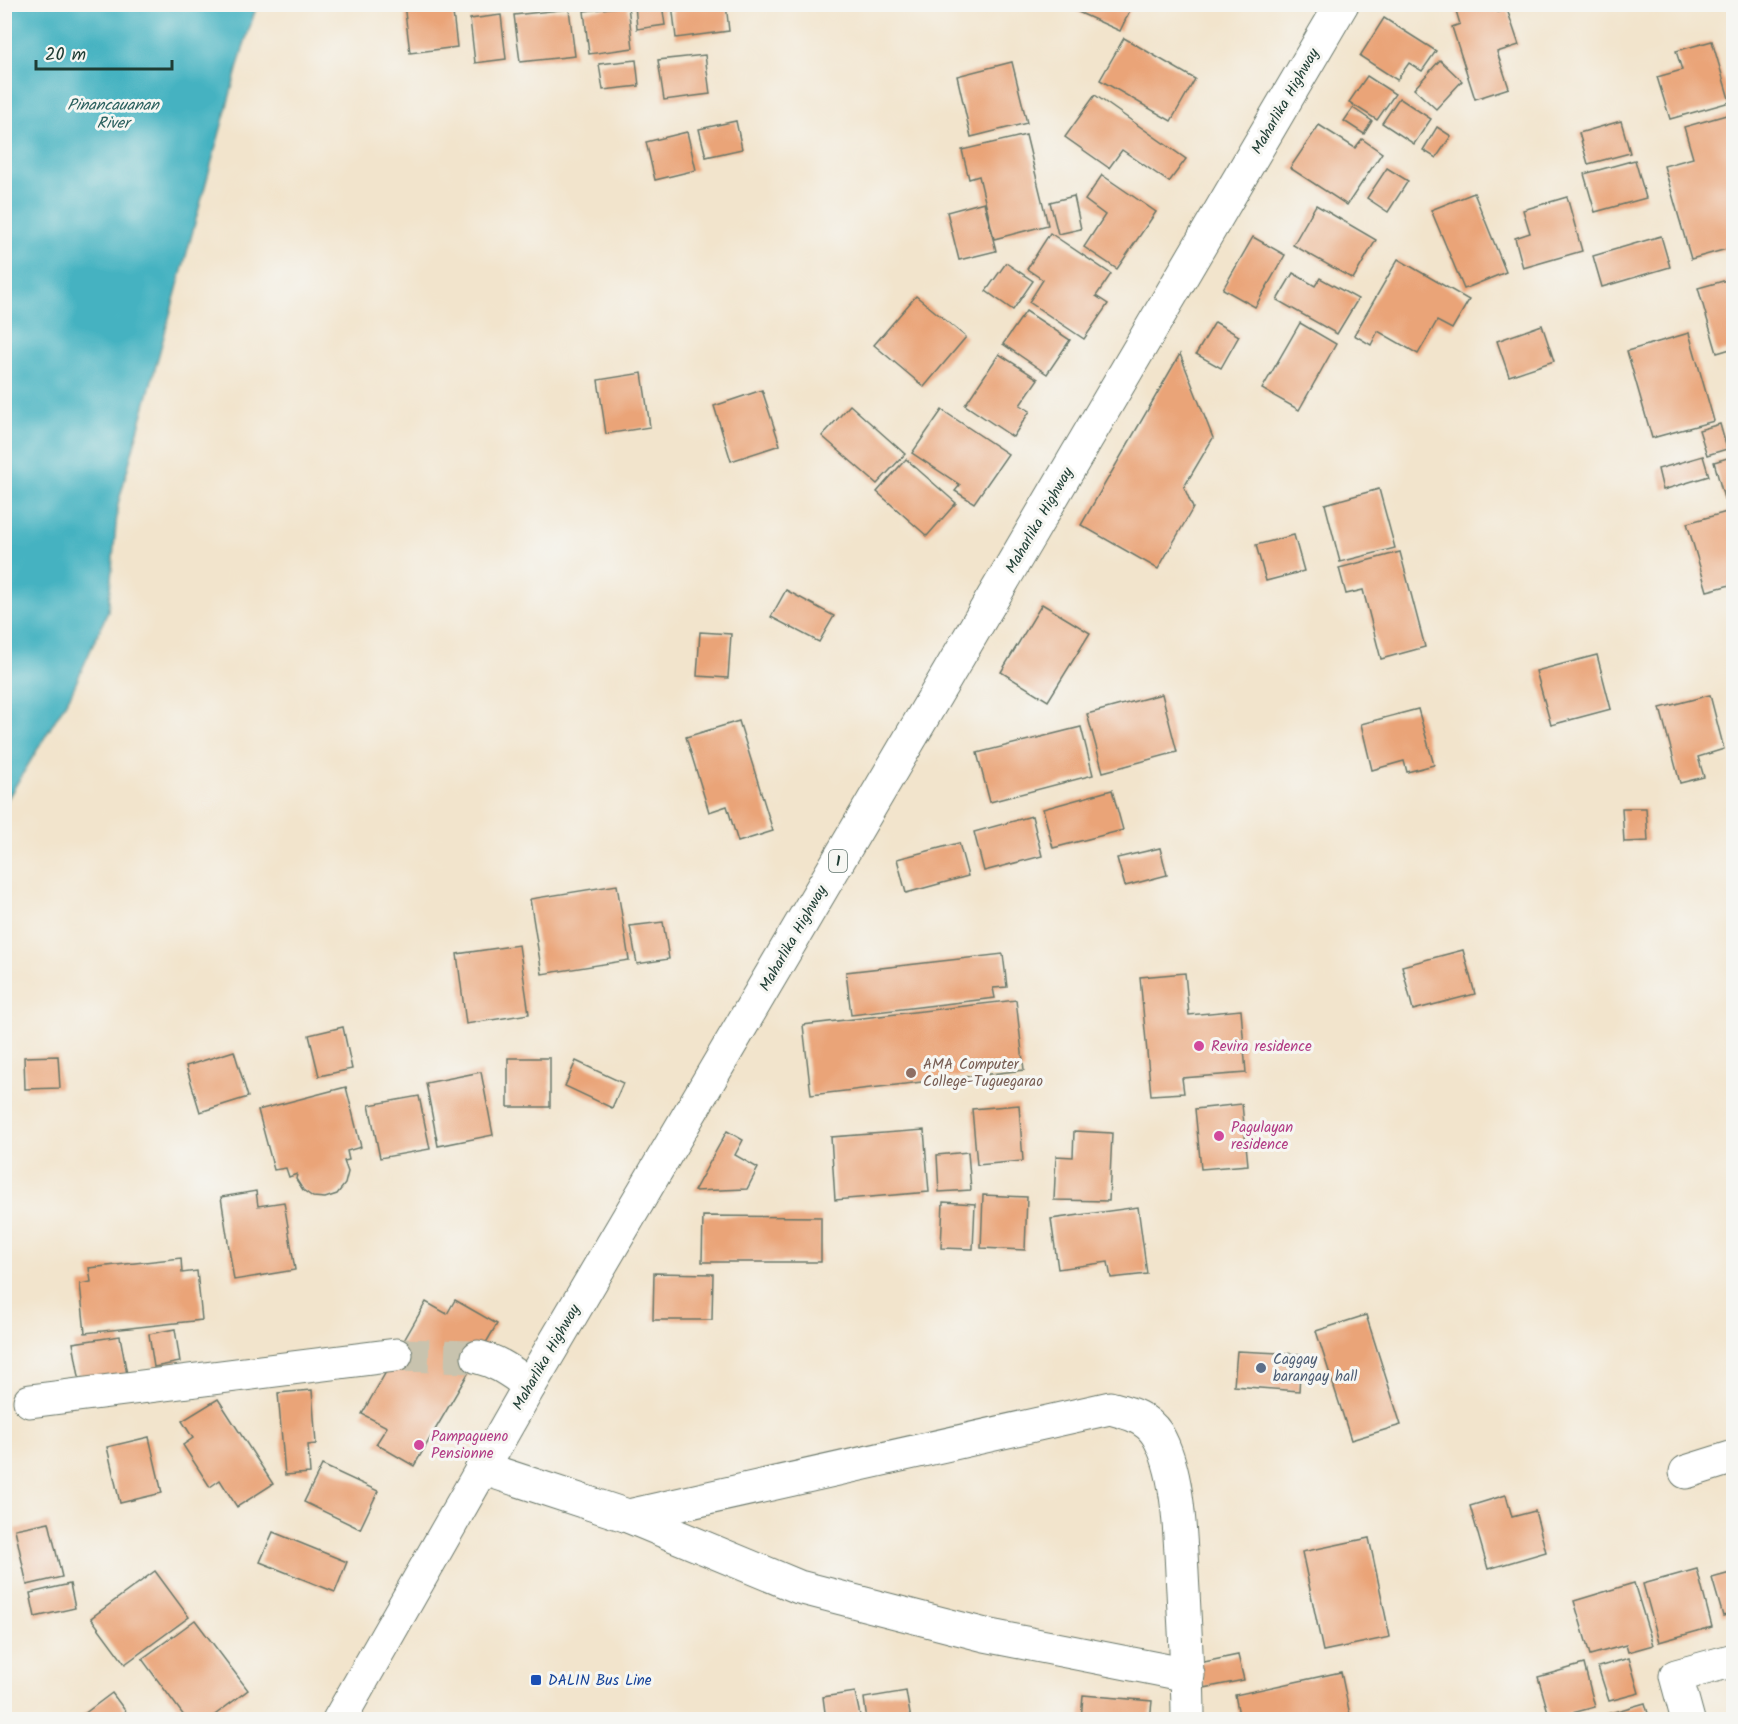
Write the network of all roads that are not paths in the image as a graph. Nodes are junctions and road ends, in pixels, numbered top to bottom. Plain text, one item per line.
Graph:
1 (1342, 4) edge
2 (396, 1355) tunnel mouth
3 (478, 1357) tunnel mouth
4 (530, 1385) junction
5 (30, 1401) dead end
6 (1734, 1457) edge
7 (482, 1468) junction
8 (1686, 1472) dead end
9 (628, 1516) junction
10 (1734, 1660) edge
11 (1188, 1675) junction
12 (339, 1719) edge
13 (1188, 1719) edge
14 (1688, 1719) edge

1 - 4 street, Maharlika Highway / 1
2 - 5 street
3 - 4 street
4 - 7 street, Maharlika Highway / 1
6 - 8 street
7 - 9 street
7 - 12 street, Maharlika Highway / 1
9 - 11 street
9 - 11 street
10 - 14 street
11 - 13 street

